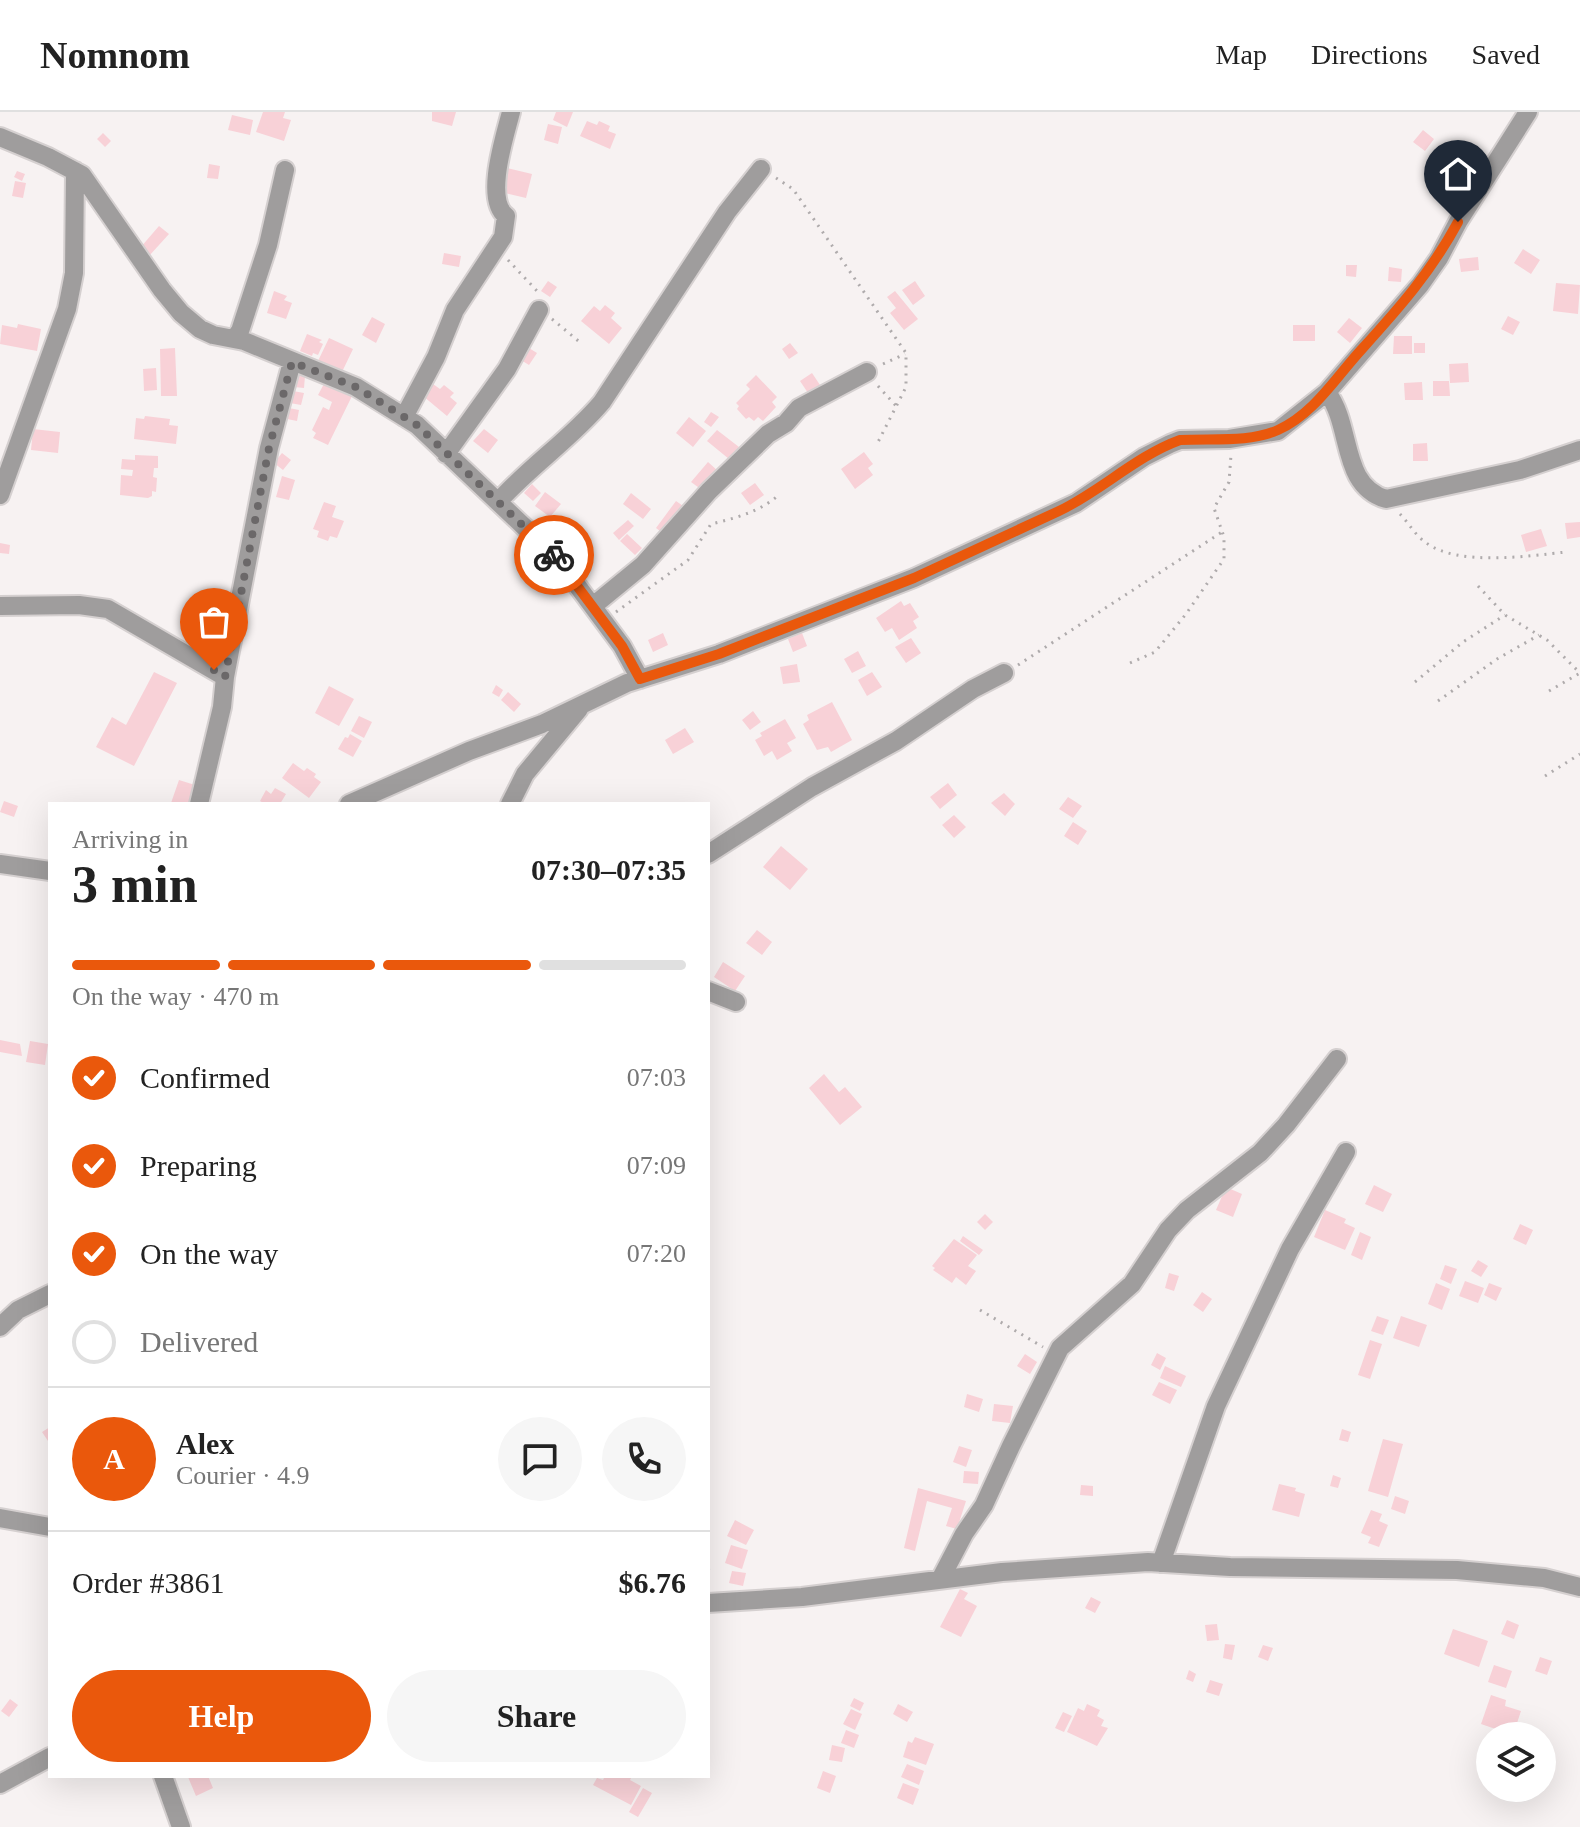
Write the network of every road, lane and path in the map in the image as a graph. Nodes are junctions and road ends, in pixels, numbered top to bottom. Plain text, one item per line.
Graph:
1 (511, 112) edge
2 (1528, 112) edge
3 (0, 137) edge
4 (761, 169) joint
5 (285, 170) dead end
6 (75, 171) junction
7 (497, 248) junction
8 (539, 301) junction
9 (234, 339) junction
10 (582, 344) dead end
11 (292, 362) junction
12 (867, 372) dead end
13 (1327, 392) junction
14 (404, 417) junction
15 (1229, 439) junction
16 (876, 446) dead end
17 (1580, 450) edge
18 (446, 454) junction
19 (0, 495) edge
20 (779, 495) dead end
21 (1386, 499) junction
22 (498, 502) junction
23 (1222, 532) junction
24 (1566, 552) dead end
25 (1478, 586) dead end
26 (0, 606) edge
27 (598, 614) junction
28 (1505, 615) junction
29 (1539, 635) junction
30 (1130, 663) dead end
31 (1004, 673) joint
32 (1580, 673) edge
33 (225, 677) junction
34 (640, 679) junction
35 (1415, 682) dead end
36 (1549, 691) dead end
37 (1438, 701) dead end
38 (581, 707) junction
39 (1580, 754) edge
40 (1545, 776) dead end
41 (199, 802) edge
42 (353, 802) edge
43 (511, 802) edge
44 (710, 853) edge
45 (0, 864) edge
46 (48, 871) edge
47 (710, 992) edge
48 (736, 1002) dead end
49 (1337, 1059) dead end
50 (1346, 1152) dead end
51 (48, 1295) edge
52 (980, 1310) dead end
53 (0, 1327) edge
54 (1057, 1356) junction
55 (0, 1518) edge
56 (48, 1527) edge
57 (712, 1563) dead end
58 (1161, 1563) junction
59 (710, 1566) edge
60 (941, 1578) junction
61 (1580, 1587) edge
62 (710, 1603) edge
63 (48, 1758) edge
64 (164, 1778) edge
65 (0, 1784) edge
66 (181, 1827) edge

1 - 7 street
2 - 13 street
3 - 6 street
4 - 16 path
4 - 22 street
5 - 9 street
6 - 9 street
6 - 19 street
7 - 8 path
7 - 14 street
8 - 10 path
8 - 18 street
9 - 11 street
11 - 14 street
11 - 33 street
12 - 27 street
13 - 15 street
13 - 21 street
14 - 18 street
15 - 23 path
15 - 34 street
17 - 21 street
18 - 22 street
20 - 27 path
21 - 24 path
22 - 27 street
23 - 30 path
23 - 31 path
25 - 28 path
26 - 33 street
27 - 34 street
28 - 29 path
28 - 35 path
29 - 32 path
29 - 37 path
31 - 44 street
32 - 36 path
33 - 41 street
34 - 38 street
38 - 42 street
38 - 43 street
39 - 40 path
45 - 46 street
47 - 48 street
49 - 54 street
50 - 58 street
51 - 53 street
52 - 54 path
54 - 60 street
55 - 56 street
57 - 59 path
58 - 60 street
58 - 61 street
60 - 62 street
63 - 65 street
64 - 66 street

